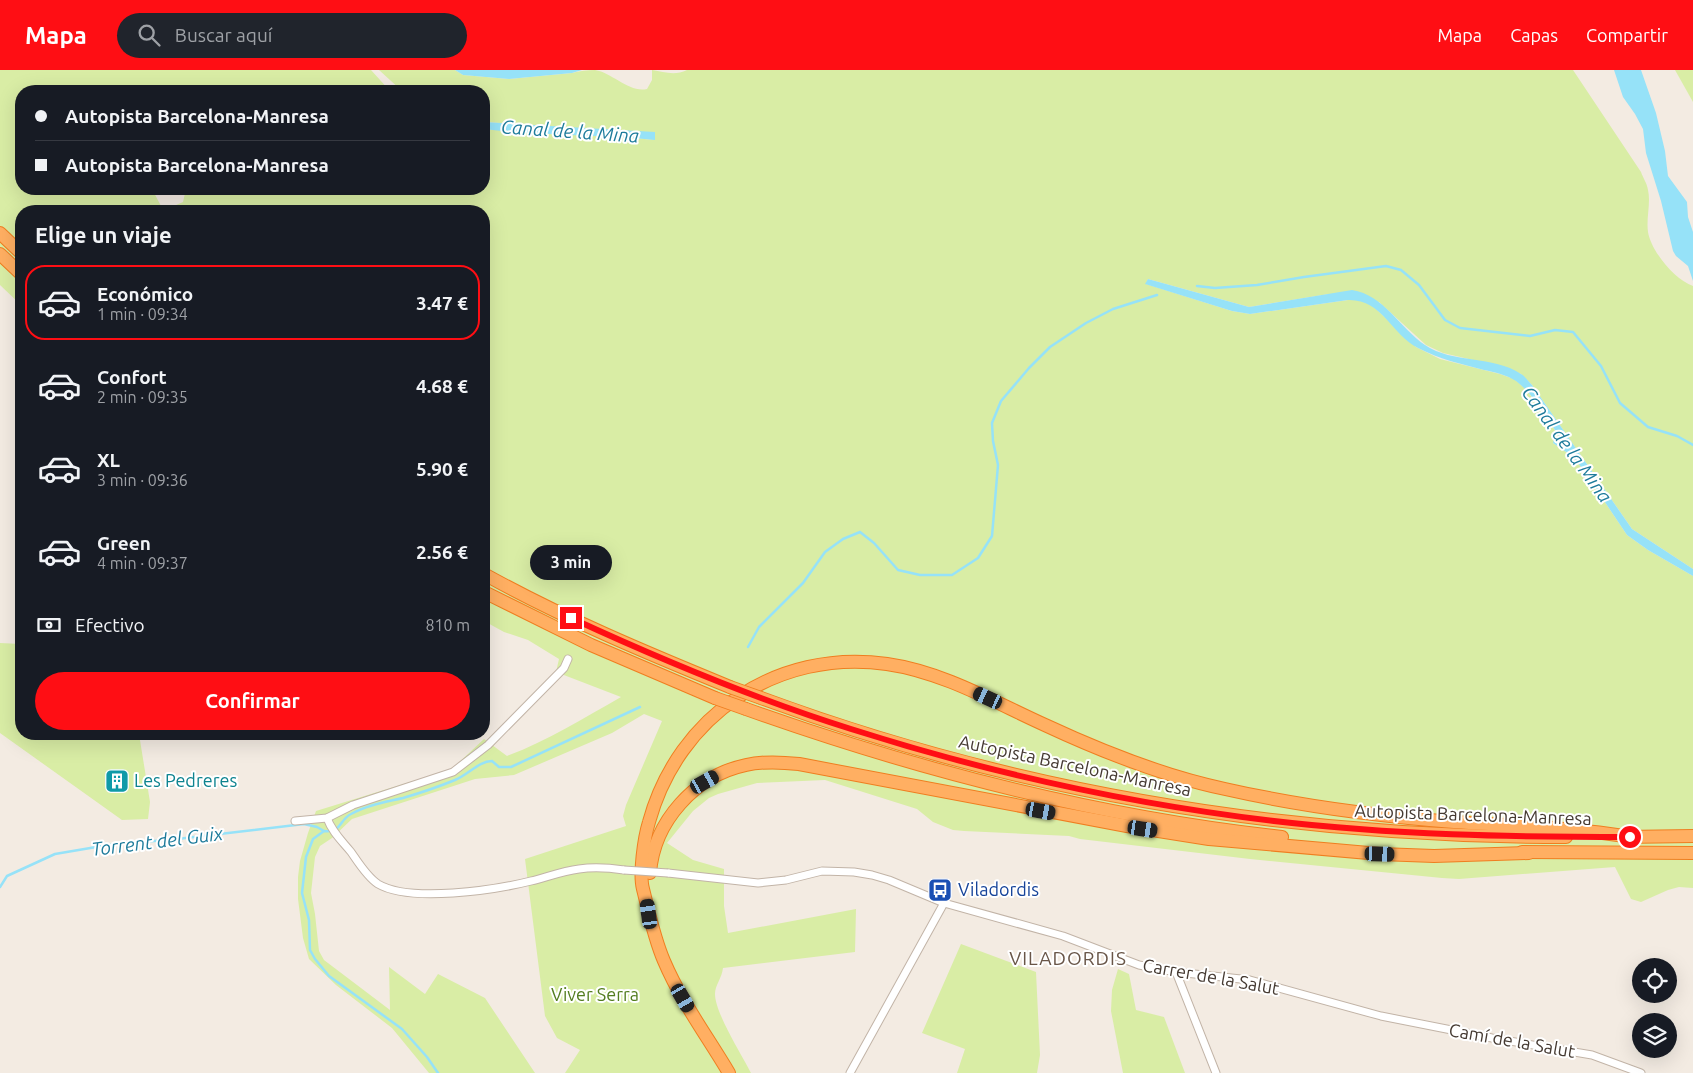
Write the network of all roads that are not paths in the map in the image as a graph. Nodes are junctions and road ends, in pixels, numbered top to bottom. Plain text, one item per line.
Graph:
1 (0, 233) edge
2 (15, 247) edge
3 (0, 254) edge
4 (15, 268) edge
5 (490, 577) edge
6 (490, 595) edge
7 (568, 659) dead end
8 (327, 818) junction
9 (295, 821) dead end
10 (1693, 836) edge
11 (1630, 837) junction
12 (1529, 853) junction
13 (1693, 853) edge
14 (650, 872) junction
15 (646, 897) junction
16 (944, 904) junction
17 (1176, 972) junction
18 (1381, 1016) joint
19 (729, 1073) edge
20 (850, 1073) edge
21 (1216, 1073) edge
22 (1641, 1073) edge

1 - 2 highway
3 - 4 highway
5 - 11 highway, Autopista Barcelona-Manresa, bridge
6 - 12 highway, Autopista Barcelona-Manresa, bridge
7 - 8 street
8 - 9 street
8 - 14 street, Carrer de la Salut, bridge
10 - 11 highway, Autopista Barcelona-Manresa
11 - 15 highway
12 - 13 highway, Autopista Barcelona-Manresa
12 - 14 highway
14 - 15 highway
14 - 16 street, Carrer de la Salut, bridge
15 - 19 highway
16 - 17 street, Carrer de la Salut
16 - 20 street
17 - 18 street, Carrer de la Salut
17 - 21 street
18 - 22 street, Camí de la Salut

